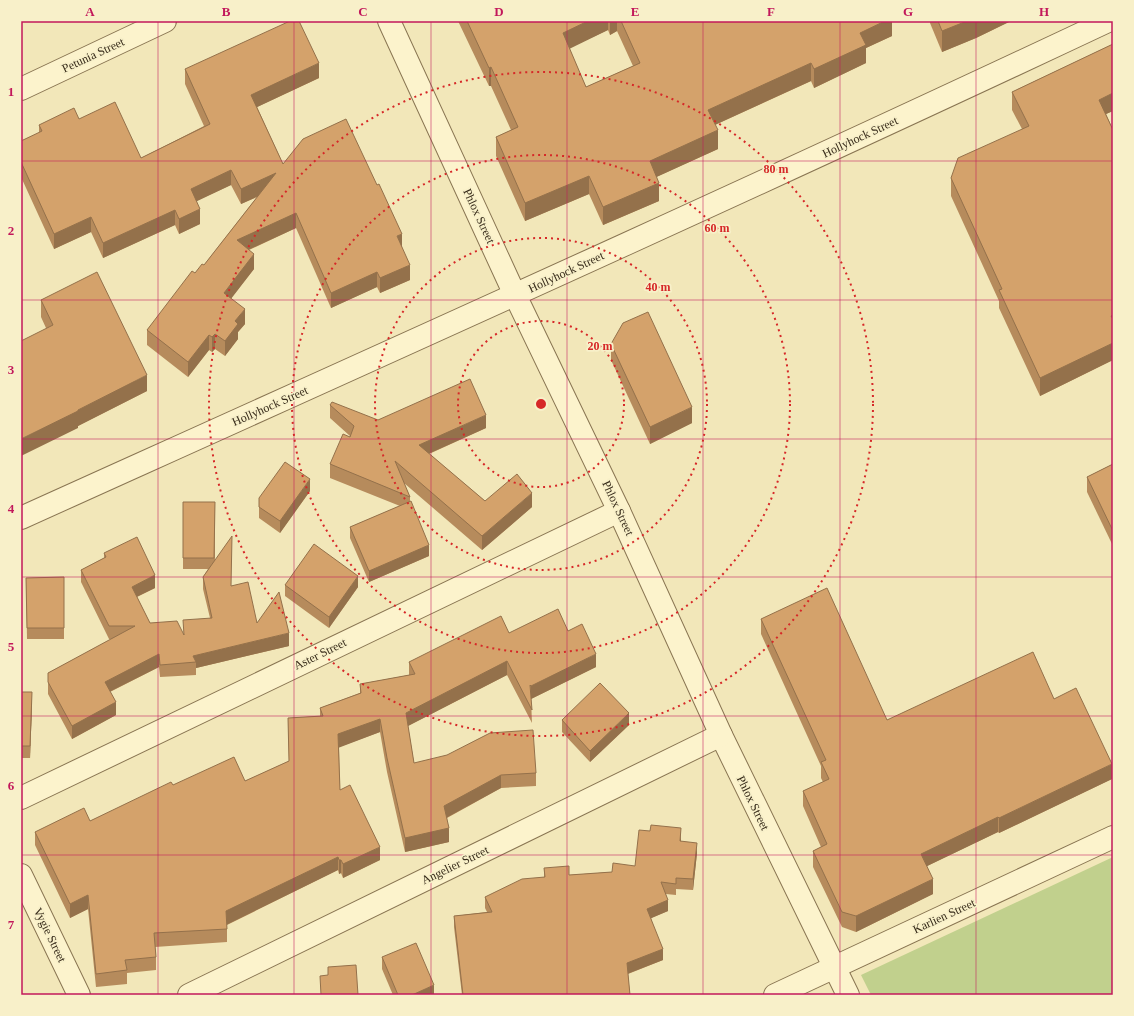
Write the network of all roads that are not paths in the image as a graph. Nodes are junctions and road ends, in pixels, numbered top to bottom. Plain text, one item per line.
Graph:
1 (165, 21) edge
2 (389, 21) edge
3 (1108, 21) edge
4 (21, 89) edge
5 (515, 295) junction
6 (619, 511) junction
7 (21, 518) edge
8 (721, 735) junction
9 (21, 798) edge
10 (1113, 837) edge
11 (21, 875) edge
12 (835, 966) junction
13 (79, 995) edge
14 (189, 995) edge
15 (774, 995) edge
16 (848, 995) edge

1 - 4 street, Petunia Street
2 - 5 street, Phlox Street
3 - 5 street, Hollyhock Street
5 - 6 street, Phlox Street
5 - 7 street, Hollyhock Street
6 - 8 street, Phlox Street
6 - 9 street, Aster Street
8 - 12 street, Phlox Street
8 - 14 street, Angelier Street
10 - 12 street, Karlien Street
11 - 13 street, Vygie Street
12 - 15 street, Karlien Street
12 - 16 street, Phlox Street

